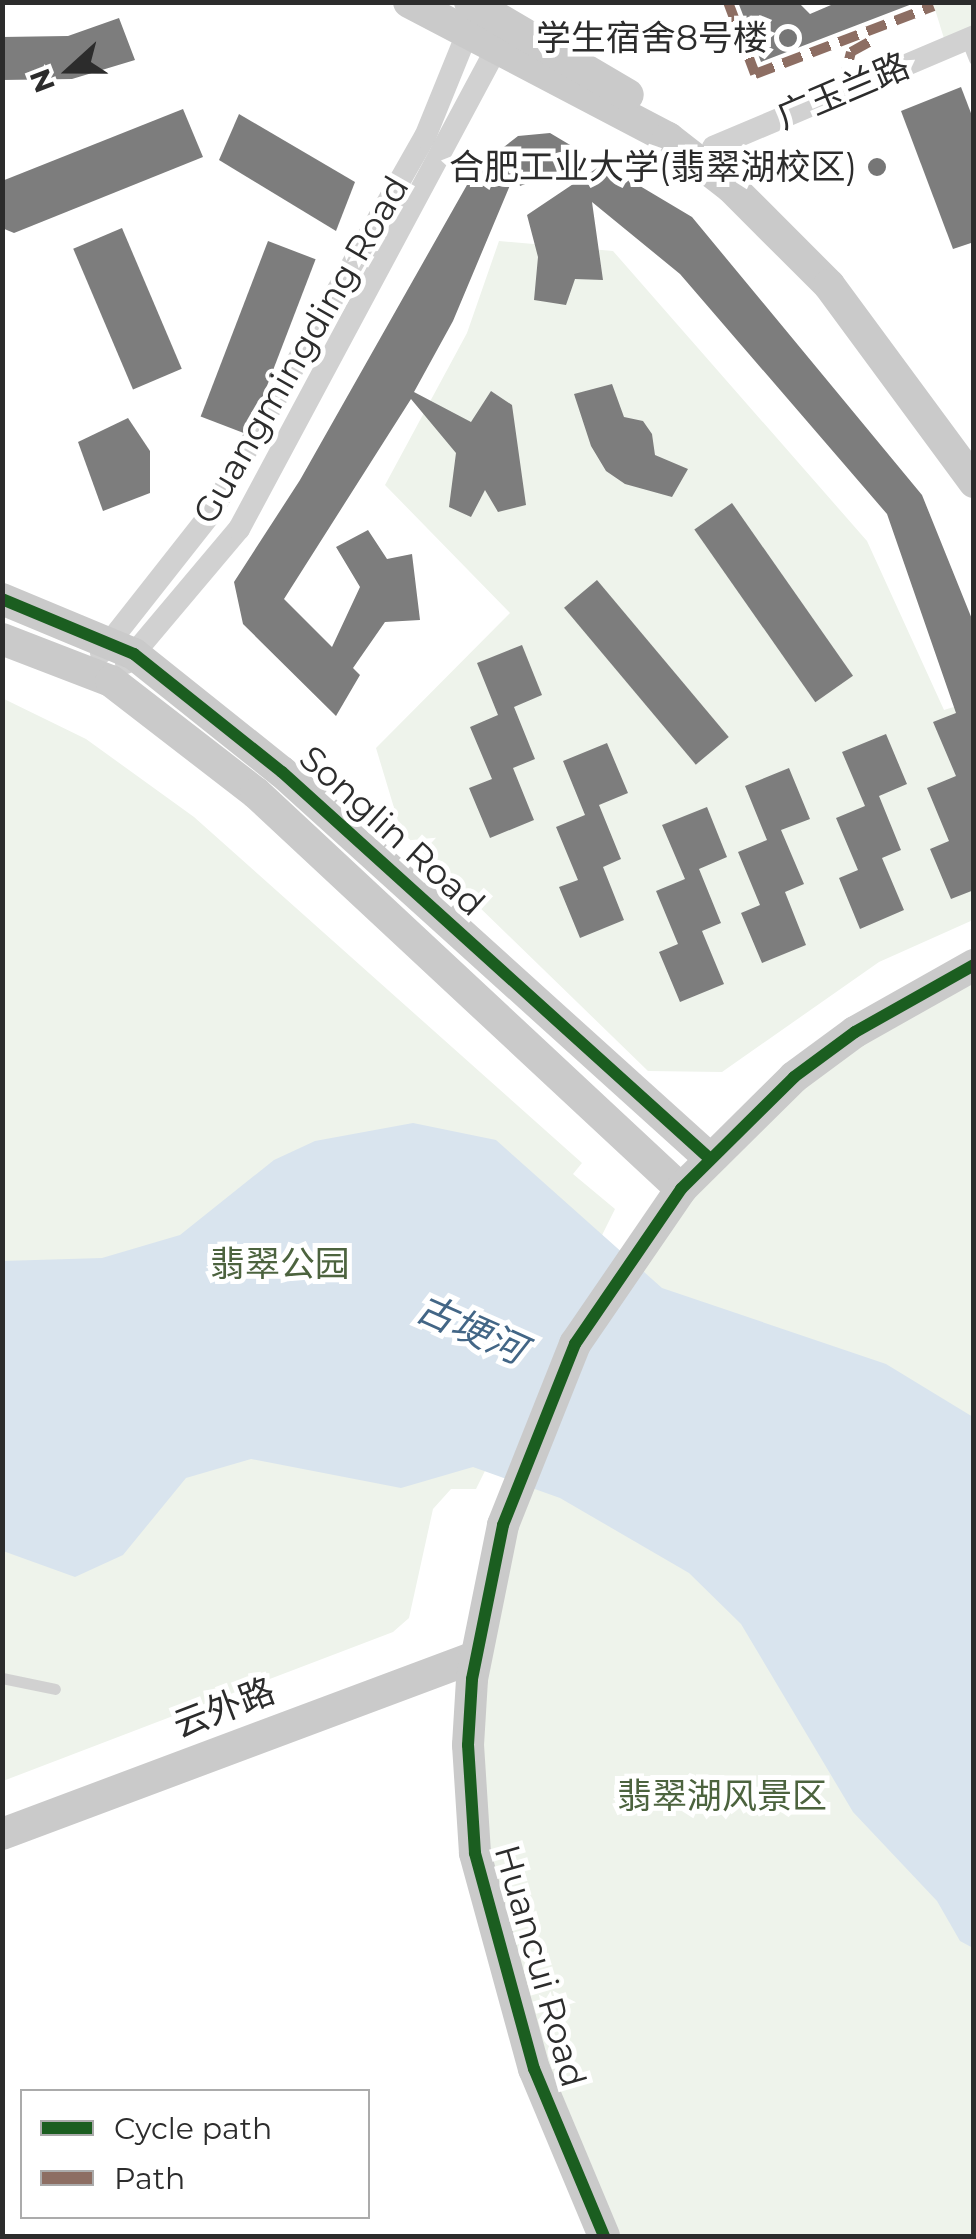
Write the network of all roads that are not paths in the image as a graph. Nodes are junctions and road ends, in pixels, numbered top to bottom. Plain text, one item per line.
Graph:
1 (409, 2) edge
2 (473, 4) edge
3 (491, 38) junction
4 (971, 45) edge
5 (713, 146) junction
6 (974, 456) edge
7 (974, 482) edge
8 (2, 599) edge
9 (2, 639) edge
10 (123, 647) junction
11 (99, 676) junction
12 (974, 965) edge
13 (709, 1158) junction
14 (680, 1189) junction
15 (474, 1657) junction
16 (2, 1678) edge
17 (55, 1688) dead end
18 (2, 1834) edge
19 (604, 2236) edge

1 - 3 street
2 - 3 street
3 - 5 street
3 - 7 street
3 - 10 street, Guangmingding Road
3 - 10 street, Guangmingding Road
4 - 5 street, 广玉兰路
5 - 6 street
8 - 10 street, Songlin Road
9 - 11 street, Songlin Road
10 - 11 street, Guangmingding Road
10 - 13 street, Songlin Road
11 - 14 street, Songlin Road
12 - 13 street
13 - 14 street
14 - 15 street, Huancui Road
15 - 18 street, 云外路
15 - 19 street, Huancui Road
16 - 17 lane

